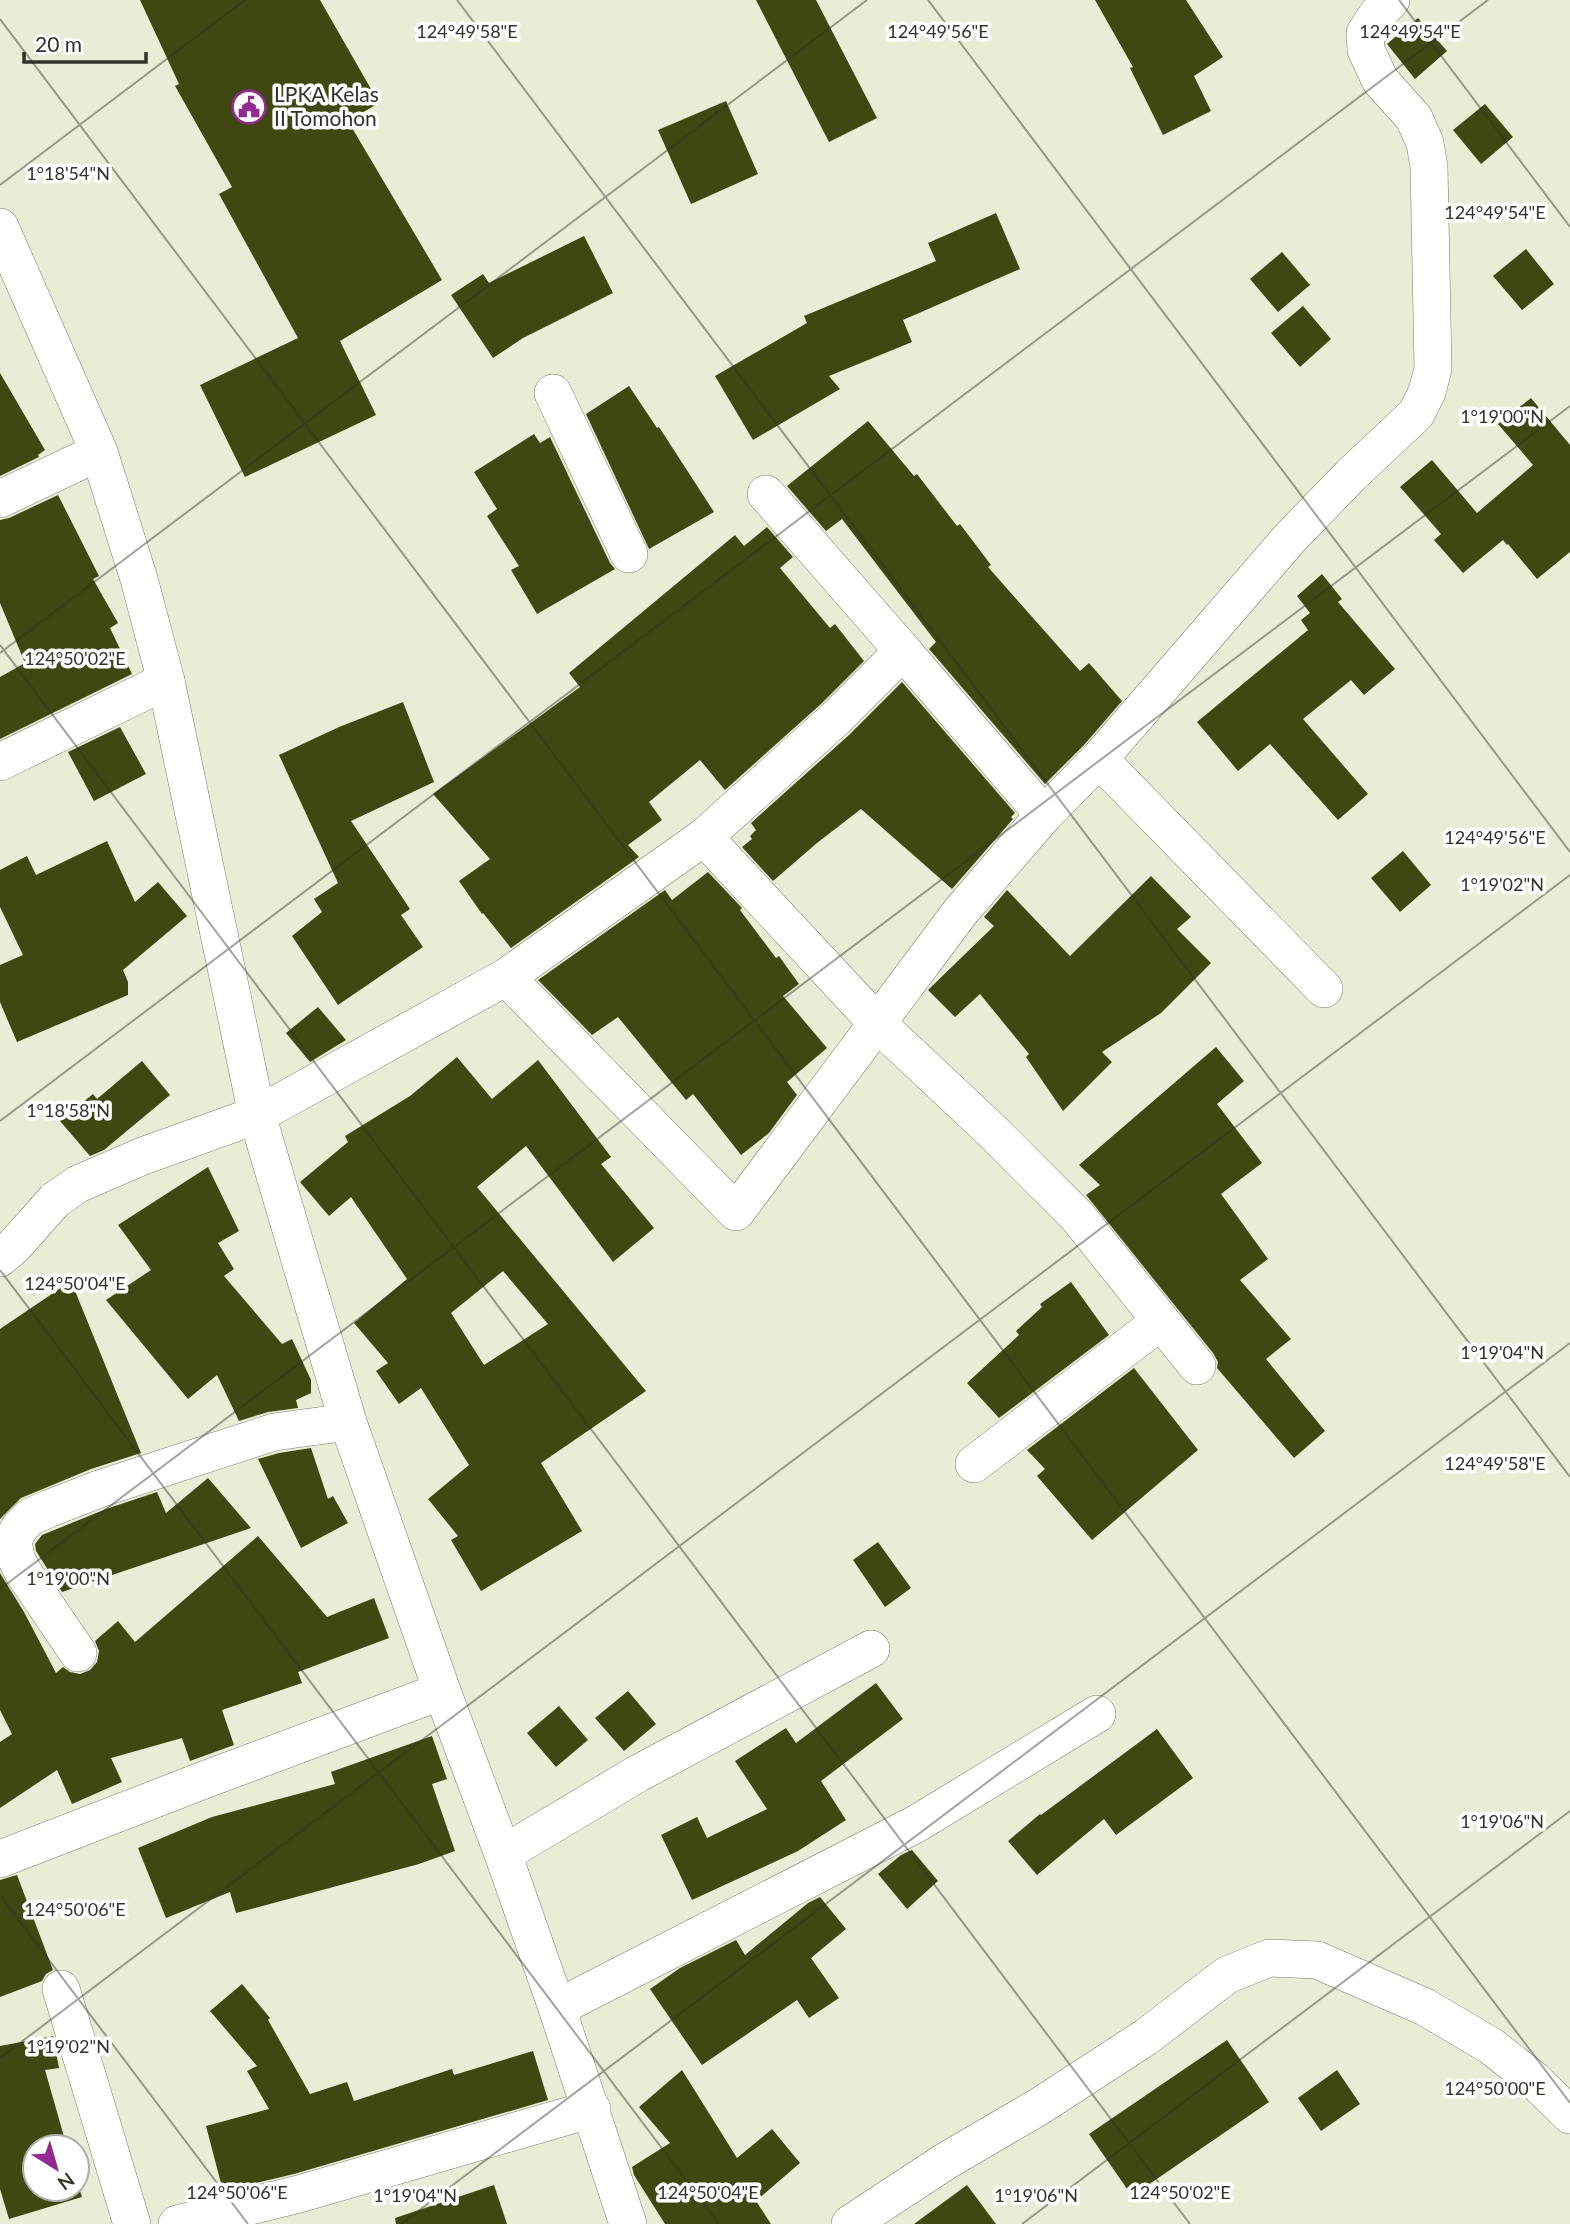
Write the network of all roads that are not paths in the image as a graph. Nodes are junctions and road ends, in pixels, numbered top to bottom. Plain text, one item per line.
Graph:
1 (1391, 0) edge
2 (0, 227) edge
3 (553, 393) dead end
4 (99, 452) junction
5 (766, 494) dead end
6 (0, 499) edge
7 (629, 554) dead end
8 (903, 651) junction
9 (166, 681) junction
10 (1100, 759) junction
11 (0, 762) edge
12 (1044, 815) junction
13 (704, 837) junction
14 (506, 978) junction
15 (1324, 989) dead end
16 (878, 1024) junction
17 (257, 1115) junction
18 (0, 1258) edge
19 (1161, 1321) junction
20 (1197, 1366) dead end
21 (348, 1422) junction
22 (974, 1464) dead end
23 (871, 1649) dead end
24 (78, 1653) dead end
25 (442, 1691) junction
26 (1097, 1714) dead end
27 (503, 1854) junction
28 (0, 1859) edge
29 (61, 1989) dead end
30 (557, 2008) junction
31 (592, 2109) junction
32 (1570, 2115) edge
33 (132, 2224) edge
34 (177, 2224) edge
35 (628, 2224) edge
36 (850, 2224) edge

1 - 10 street
2 - 4 street
3 - 7 street
4 - 6 street
4 - 9 street
5 - 8 street
8 - 12 street
8 - 13 street
9 - 11 street
9 - 17 street
10 - 12 street
10 - 15 street
12 - 16 street
13 - 14 street
13 - 16 street
14 - 16 street
14 - 17 street
16 - 19 street
17 - 18 street
17 - 21 street
19 - 20 street
19 - 22 street
21 - 24 street
21 - 25 street
23 - 27 street
25 - 27 street
25 - 28 street
26 - 30 street
27 - 30 street
29 - 33 street
30 - 31 street
31 - 34 street
31 - 35 street
32 - 36 street

